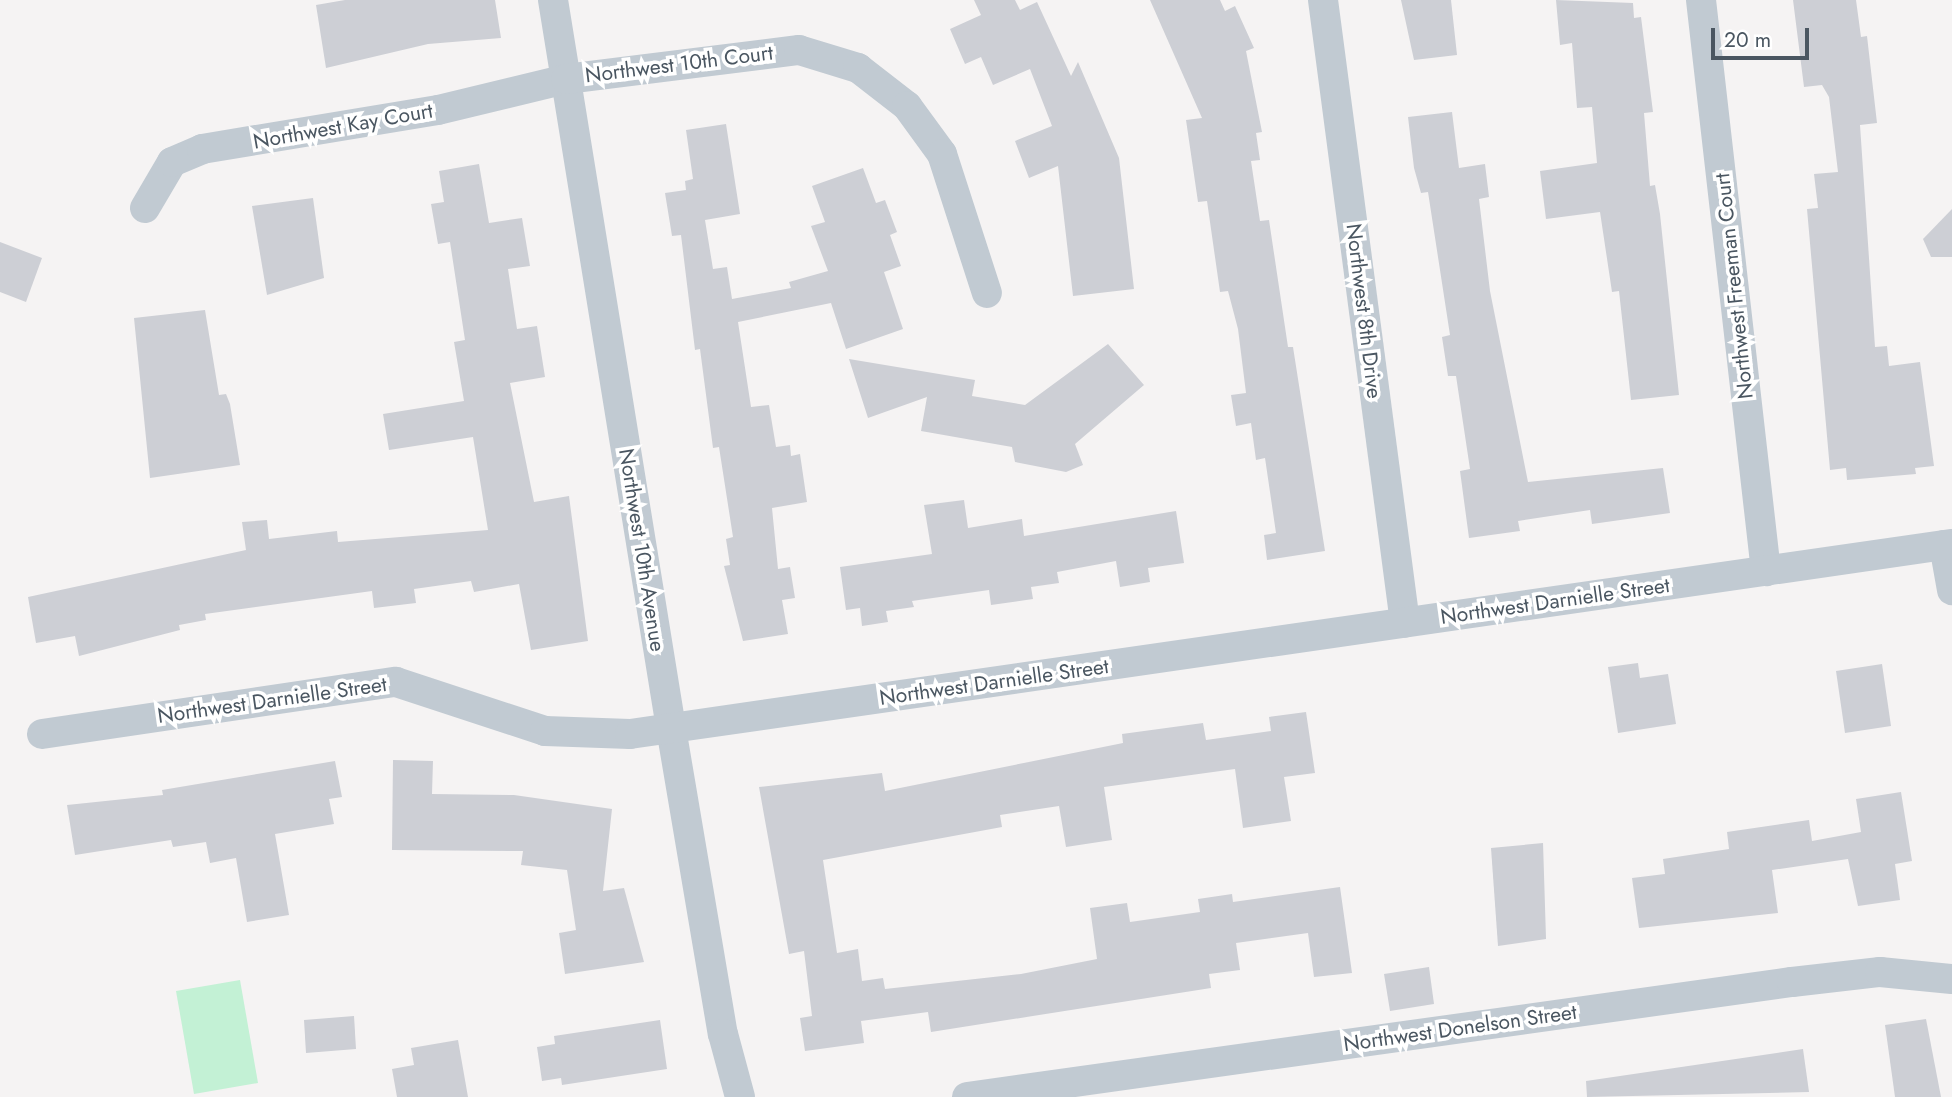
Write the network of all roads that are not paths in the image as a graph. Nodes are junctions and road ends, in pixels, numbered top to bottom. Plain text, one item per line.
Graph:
1 (553, 0) edge
2 (1323, 0) edge
3 (1701, 0) edge
4 (566, 79) junction
5 (145, 208) dead end
6 (987, 293) dead end
7 (1948, 545) edge
8 (1766, 571) junction
9 (1952, 590) edge
10 (1405, 623) junction
11 (671, 728) junction
12 (42, 734) dead end
13 (1952, 979) edge
14 (740, 1097) edge
15 (967, 1097) edge

1 - 4 street, Northwest 10th Avenue
2 - 10 street, Northwest 8th Drive
3 - 8 street, Northwest Freeman Court
4 - 5 street, Northwest Kay Court
4 - 6 street, Northwest 10th Court
4 - 11 street, Northwest 10th Avenue
7 - 8 street, Northwest Darnielle Street
7 - 9 street
8 - 10 street, Northwest Darnielle Street
10 - 11 street, Northwest Darnielle Street
11 - 12 street, Northwest Darnielle Street
11 - 14 street, Northwest 10th Avenue
13 - 15 street, Northwest Donelson Street

